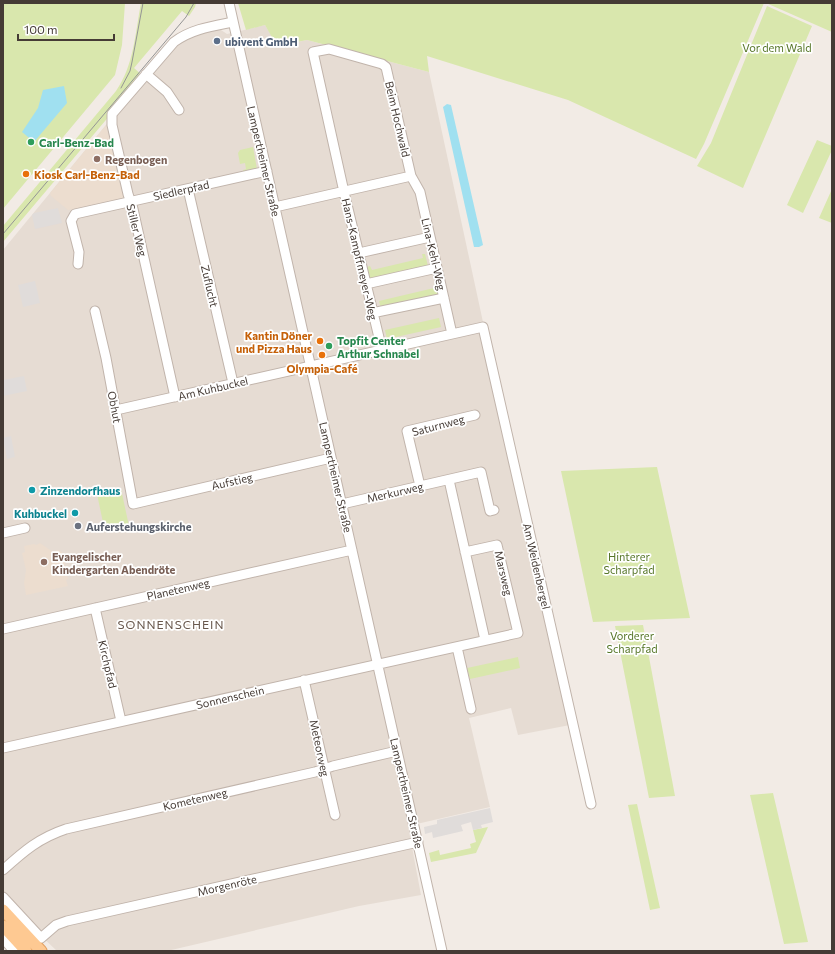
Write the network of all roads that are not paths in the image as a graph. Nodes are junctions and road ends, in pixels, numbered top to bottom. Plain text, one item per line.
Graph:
1 (229, 3) edge
2 (233, 22) junction
3 (146, 74) junction
4 (179, 110) dead end
5 (267, 171) junction
6 (411, 176) junction
7 (188, 188) junction
8 (344, 192) junction
9 (130, 201) junction
10 (275, 207) junction
11 (430, 237) junction
12 (359, 253) junction
13 (78, 264) dead end
14 (437, 268) junction
15 (366, 284) junction
16 (444, 298) junction
17 (95, 311) dead end
18 (372, 313) junction
19 (452, 334) junction
20 (382, 350) junction
21 (311, 366) junction
22 (233, 383) junction
23 (176, 397) junction
24 (116, 410) junction
25 (475, 415) dead end
26 (331, 458) junction
27 (449, 480) junction
28 (420, 486) junction
29 (133, 504) joint
30 (342, 504) junction
31 (494, 510) dead end
32 (25, 528) dead end
33 (3, 533) edge
34 (352, 550) junction
35 (465, 552) junction
36 (95, 608) junction
37 (3, 629) edge
38 (518, 633) joint
39 (485, 640) junction
40 (457, 647) junction
41 (378, 664) junction
42 (304, 680) junction
43 (471, 709) dead end
44 (121, 721) junction
45 (3, 748) edge
46 (397, 751) junction
47 (324, 769) junction
48 (591, 804) dead end
49 (335, 815) dead end
50 (418, 842) junction
51 (3, 870) edge
52 (3, 897) edge
53 (3, 910) edge
54 (3, 926) edge
55 (3, 938) edge
56 (14, 951) edge
57 (26, 951) edge
58 (41, 951) edge
59 (442, 951) edge

1 - 2 street, Lampertheimer Straße
2 - 3 street, Stiller Weg
2 - 5 street, Lampertheimer Straße
3 - 4 street
3 - 9 street, Stiller Weg
5 - 7 street, Siedlerpfad
5 - 10 street, Lampertheimer Straße
6 - 8 street
6 - 8 street, Beim Hochwald
6 - 11 street, Lina-Kehl-Weg
7 - 9 street, Siedlerpfad
7 - 22 street, Zuflucht
8 - 10 street
8 - 12 street, Hans-Kampffmeyer-Weg
9 - 13 street, Siedlerpfad
9 - 23 street, Stiller Weg
10 - 21 street, Lampertheimer Straße
11 - 12 street
11 - 14 street, Lina-Kehl-Weg
12 - 15 street, Hans-Kampffmeyer-Weg
14 - 15 street
14 - 16 street, Lina-Kehl-Weg
15 - 18 street, Hans-Kampffmeyer-Weg
16 - 18 street
16 - 19 street, Lina-Kehl-Weg
17 - 24 street, Obhut
18 - 20 street, Hans-Kampffmeyer-Weg
19 - 20 street
19 - 48 street, Am Weidenbergel
20 - 21 street
21 - 22 street, Am Kuhbuckel
21 - 26 street, Lampertheimer Straße
22 - 23 street, Am Kuhbuckel
23 - 24 street, Am Kuhbuckel
24 - 29 street, Obhut
25 - 28 street, Saturnweg
26 - 29 street, Aufstieg
26 - 30 street, Lampertheimer Straße
27 - 28 street, Merkurweg
27 - 31 street, Merkurweg
27 - 35 street
28 - 30 street, Merkurweg
30 - 34 street, Lampertheimer Straße
32 - 33 street
34 - 36 street, Planetenweg
34 - 41 street, Lampertheimer Straße
35 - 38 street, Marsweg
35 - 39 street
36 - 37 street, Planetenweg
36 - 44 street, Kirchpfad
38 - 39 street, Sonnenschein
39 - 40 street, Sonnenschein
40 - 41 street, Sonnenschein
40 - 43 street
41 - 42 street, Sonnenschein
41 - 46 street, Lampertheimer Straße
42 - 44 street, Sonnenschein
42 - 47 street, Meteorweg
44 - 45 street, Sonnenschein
46 - 47 street, Kometenweg
46 - 50 street, Lampertheimer Straße
47 - 49 street, Meteorweg
47 - 51 street, Kometenweg
50 - 52 street, Morgenröte
50 - 59 street, Lampertheimer Straße
53 - 58 main road
54 - 57 main road
55 - 56 street

